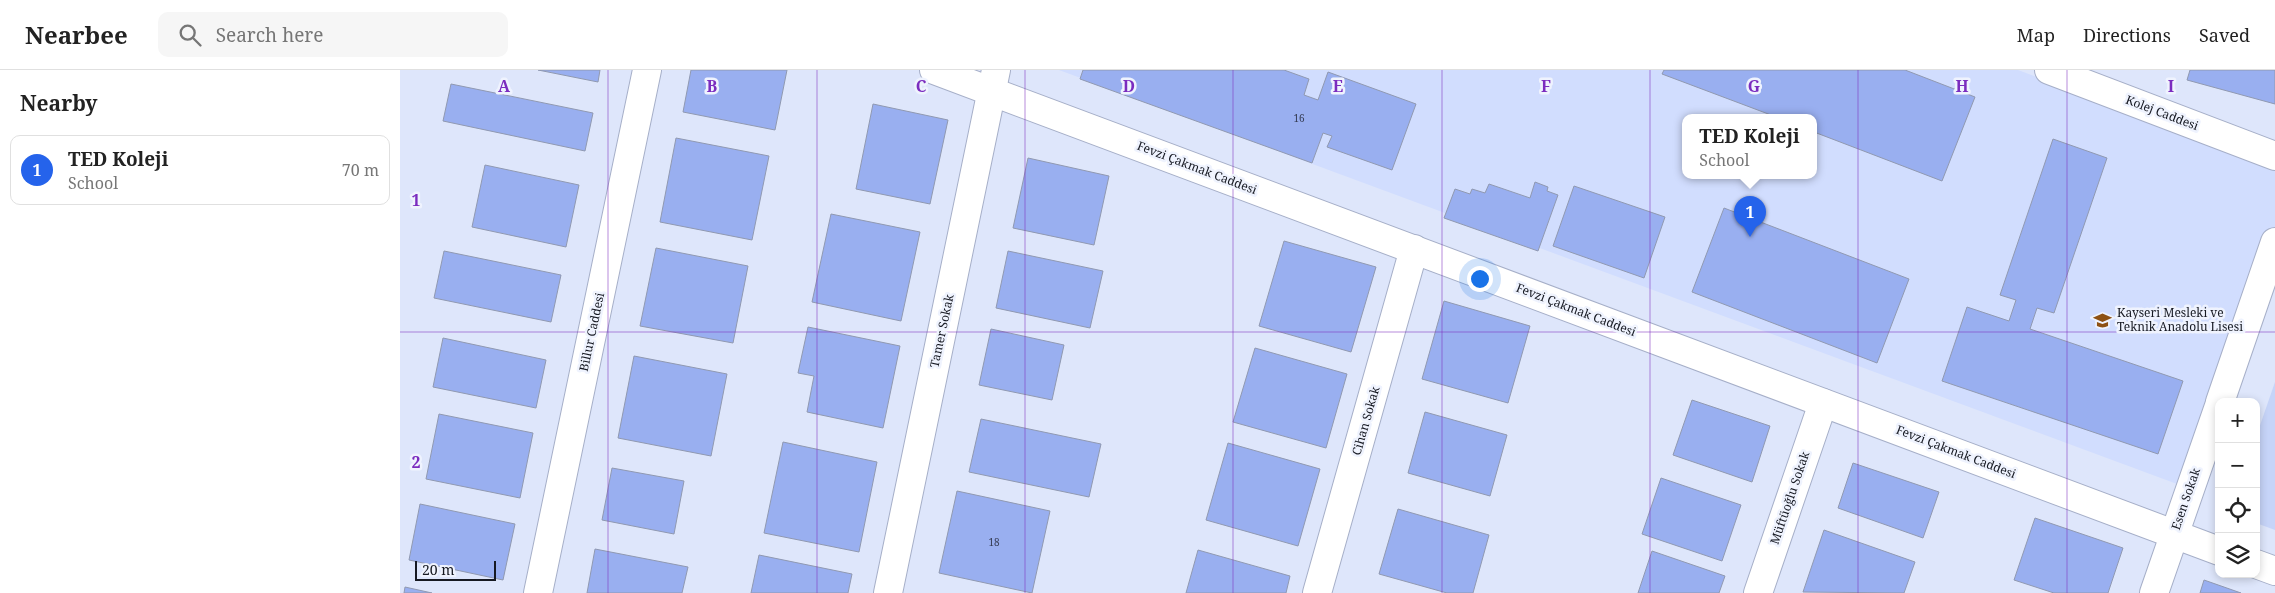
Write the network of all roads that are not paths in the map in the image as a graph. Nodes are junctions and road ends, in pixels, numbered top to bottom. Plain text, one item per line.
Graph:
1 (647, 70) edge
2 (934, 70) edge
3 (2049, 70) edge
4 (994, 80) edge
5 (2275, 156) edge
6 (2275, 242) edge
7 (1414, 249) junction
8 (2221, 398) edge
9 (1823, 403) junction
10 (2215, 417) edge
11 (2174, 535) junction
12 (2215, 550) edge
13 (2260, 565) edge
14 (2275, 571) edge
15 (538, 593) edge
16 (888, 593) edge
17 (1317, 593) edge
18 (1758, 593) edge
19 (2154, 593) edge

1 - 15 street, Billur Caddesi
2 - 4 street, Fevzi Çakmak Caddesi
3 - 5 street, Kolej Caddesi
4 - 7 street, Fevzi Çakmak Caddesi
4 - 16 street, Tamer Sokak
6 - 8 street
7 - 9 street, Fevzi Çakmak Caddesi
7 - 17 street, Cihan Sokak
9 - 11 street, Fevzi Çakmak Caddesi
9 - 18 street, Müftüoğlu Sokak
10 - 11 street, Esen Sokak
11 - 12 street, Fevzi Çakmak Caddesi
11 - 19 street, Esen Sokak
13 - 14 street

